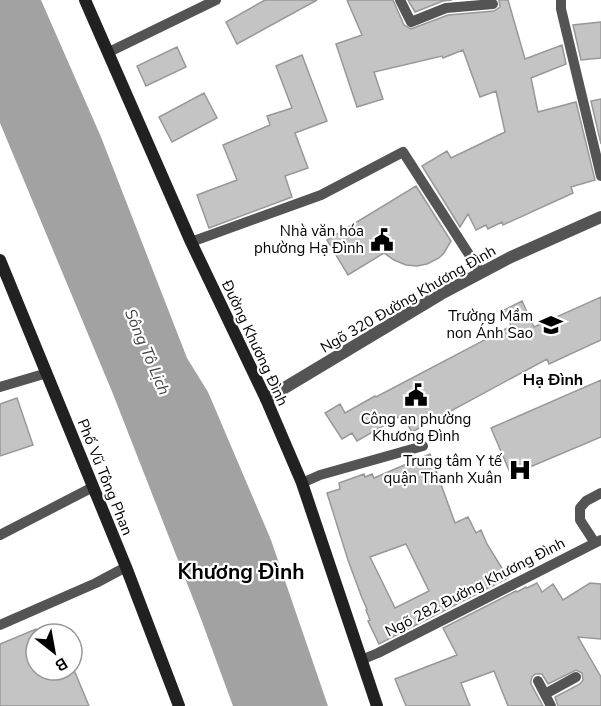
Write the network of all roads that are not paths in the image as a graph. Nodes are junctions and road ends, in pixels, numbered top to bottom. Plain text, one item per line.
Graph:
1 (85, 0) edge
2 (216, 0) edge
3 (400, 0) edge
4 (561, 0) edge
5 (493, 4) dead end
6 (109, 52) junction
7 (601, 177) edge
8 (601, 216) edge
9 (191, 242) junction
10 (0, 260) edge
11 (481, 273) junction
12 (47, 373) junction
13 (0, 387) edge
14 (266, 399) junction
15 (423, 446) dead end
16 (302, 483) junction
17 (93, 487) junction
18 (601, 493) edge
19 (0, 535) edge
20 (598, 542) edge
21 (126, 567) junction
22 (0, 625) edge
23 (361, 660) junction
24 (576, 677) dead end
25 (538, 681) dead end
26 (545, 694) junction
27 (179, 706) edge
28 (377, 706) edge
29 (551, 706) edge

1 - 6 main road, Đường Khương Đình
2 - 6 lane
3 - 5 lane
4 - 7 lane
6 - 9 main road, Đường Khương Đình
8 - 11 street, Ngõ 320 Đường Khương Đình
9 - 11 lane
9 - 14 main road, Đường Khương Đình
10 - 12 main road, Phố Vũ Tông Phan
11 - 14 street, Ngõ 320 Đường Khương Đình
12 - 13 lane
12 - 17 main road, Phố Vũ Tông Phan
14 - 16 main road, Đường Khương Đình
15 - 16 lane
16 - 23 main road, Đường Khương Đình
17 - 19 lane
17 - 21 main road, Phố Vũ Tông Phan
18 - 20 lane
20 - 23 lane, Ngõ 282 Đường Khương Đình
21 - 22 lane
21 - 27 main road, Phố Vũ Tông Phan
23 - 28 main road, Đường Khương Đình
24 - 26 lane
25 - 26 lane
26 - 29 lane

